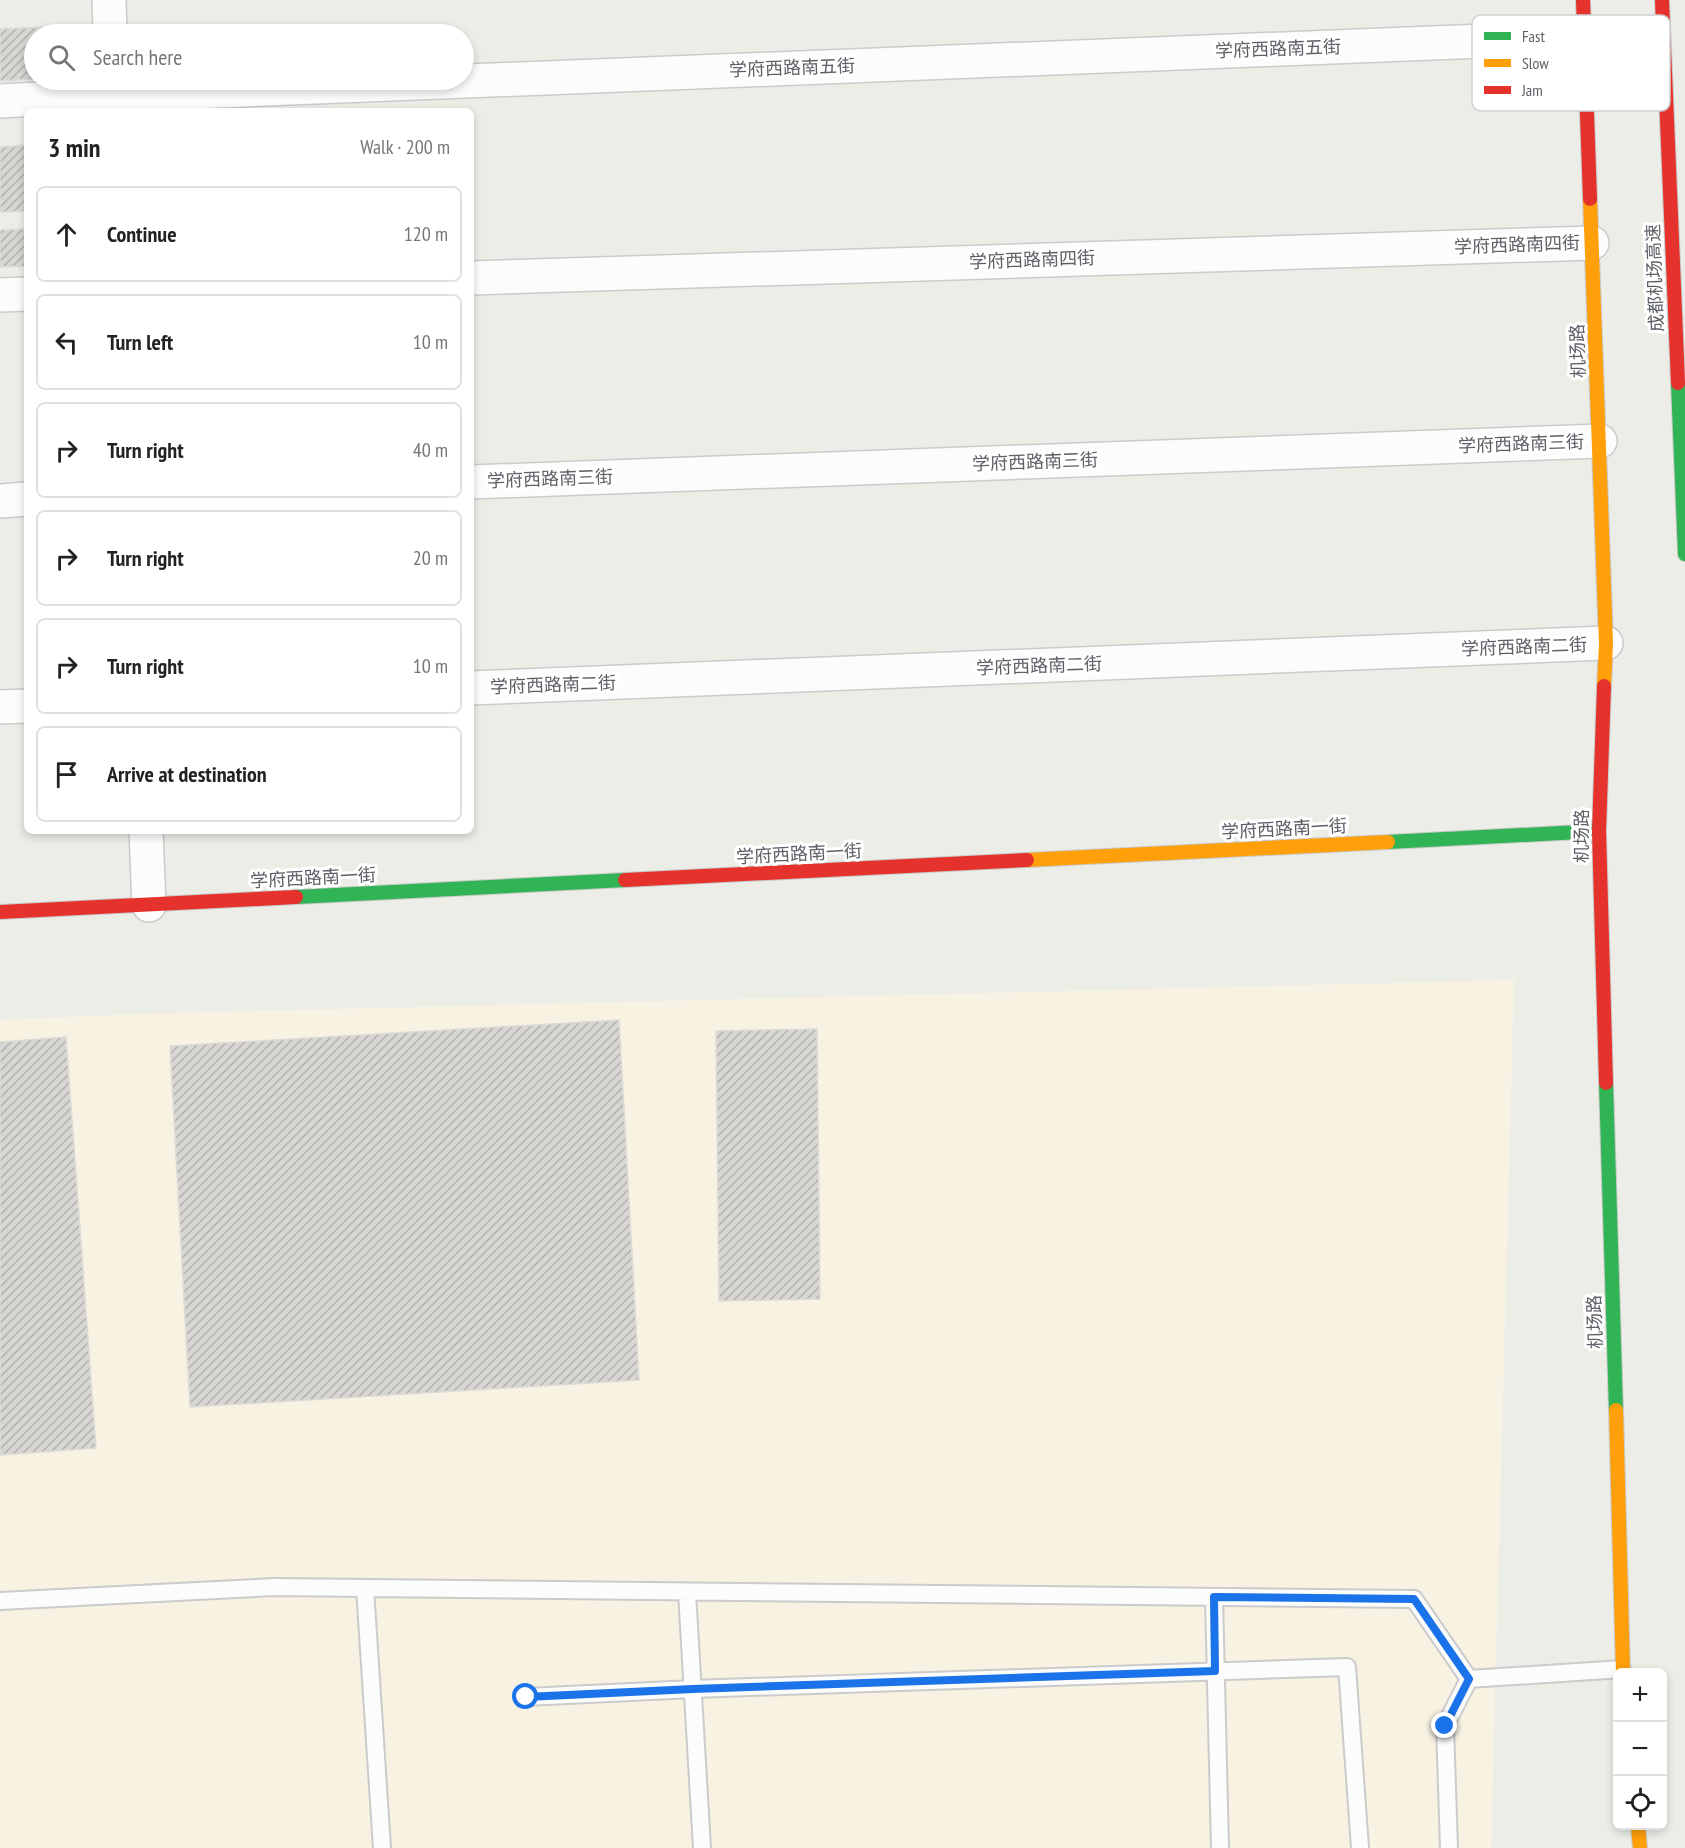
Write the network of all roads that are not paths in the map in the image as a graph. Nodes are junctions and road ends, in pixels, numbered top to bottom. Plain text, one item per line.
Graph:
1 (109, 0) edge
2 (1583, 0) edge
3 (1662, 0) edge
4 (1584, 15) edge
5 (1663, 15) edge
6 (110, 24) edge
7 (1472, 41) edge
8 (474, 81) edge
9 (240, 90) edge
10 (113, 95) edge
11 (0, 102) edge
12 (1588, 111) edge
13 (1667, 111) edge
14 (1592, 243) junction
15 (474, 278) edge
16 (24, 294) edge
17 (0, 295) edge
18 (1599, 441) junction
19 (474, 482) edge
20 (24, 499) edge
21 (0, 501) edge
22 (1685, 554) edge
23 (1606, 644) junction
24 (474, 688) edge
25 (24, 706) edge
26 (0, 707) edge
27 (1599, 831) junction
28 (146, 834) edge
29 (149, 905) junction
30 (0, 912) edge
31 (365, 1588) junction
32 (687, 1592) junction
33 (1214, 1597) junction
34 (0, 1602) edge
35 (1622, 1668) edge
36 (1215, 1671) junction
37 (1613, 1671) edge
38 (1469, 1679) junction
39 (693, 1689) junction
40 (526, 1697) dead end
41 (1638, 1830) edge
42 (382, 1848) edge
43 (702, 1848) edge
44 (1220, 1848) edge
45 (1360, 1848) edge
46 (1449, 1848) edge
47 (1640, 1848) edge

1 - 6 street
2 - 4 main road, 机场路
3 - 5 main road, 成都机场高速
7 - 8 street, 学府西路南五街
9 - 10 street, 学府西路南五街
10 - 11 street, 学府西路南五街
12 - 14 main road, 机场路
13 - 22 main road, 成都机场高速
14 - 15 street, 学府西路南四街
14 - 18 main road, 机场路
16 - 17 street
18 - 19 street, 学府西路南三街
18 - 23 main road, 机场路
20 - 21 street
23 - 24 street, 学府西路南二街
23 - 27 main road, 机场路
25 - 26 street
27 - 29 main road, 学府西路南一街
27 - 35 main road, 机场路
28 - 29 street
29 - 30 main road, 学府西路南一街
31 - 32 lane
31 - 34 lane
31 - 42 lane
32 - 33 lane
32 - 39 lane
33 - 36 lane
33 - 38 lane
36 - 39 lane
36 - 44 lane
36 - 45 lane
37 - 38 lane
38 - 46 lane
39 - 40 lane
39 - 43 lane
41 - 47 main road

